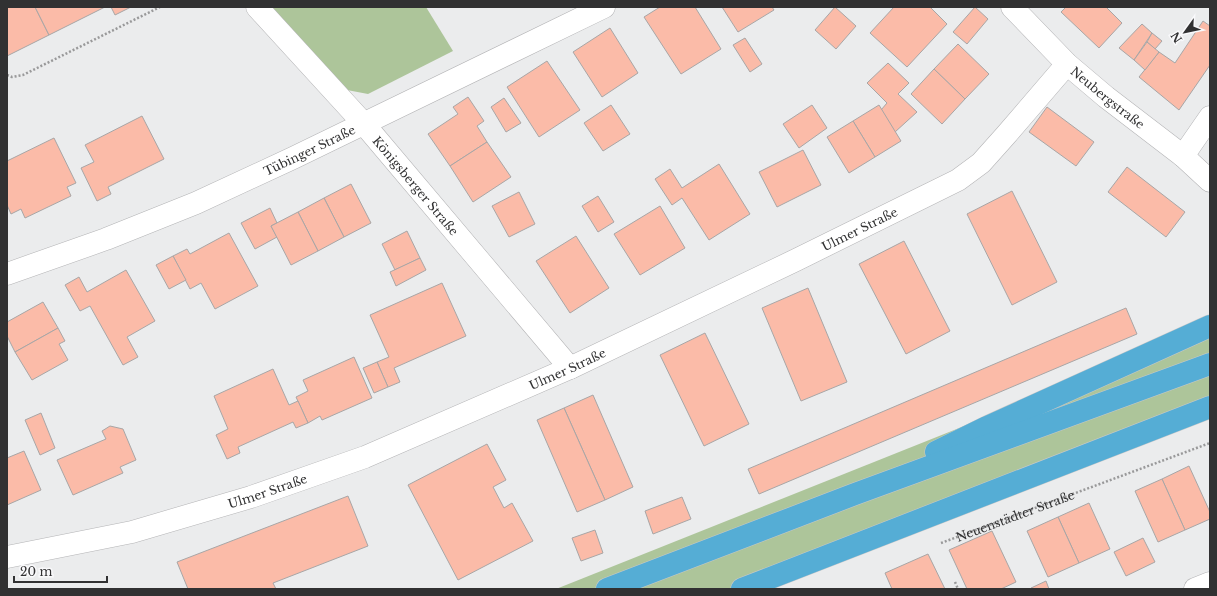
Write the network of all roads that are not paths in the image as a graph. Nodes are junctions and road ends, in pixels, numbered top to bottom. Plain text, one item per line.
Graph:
1 (257, 7) edge
2 (604, 7) edge
3 (1012, 7) edge
4 (1067, 64) junction
5 (1210, 117) edge
6 (364, 124) junction
7 (1183, 156) junction
8 (1210, 181) edge
9 (7, 274) edge
10 (1210, 326) edge
11 (1210, 364) edge
12 (570, 368) junction
13 (1210, 407) edge
14 (856, 494) junction
15 (7, 556) edge
16 (1210, 582) edge
17 (607, 589) edge
18 (742, 589) edge
19 (1195, 589) edge

1 - 6 street, Königsberger Straße
2 - 6 street, Tübinger Straße
3 - 4 street, Neubergstraße
4 - 7 street, Neubergstraße
4 - 12 street, Ulmer Straße
5 - 7 street
6 - 9 street, Tübinger Straße
6 - 12 street, Königsberger Straße
7 - 8 street, Neubergstraße
10 - 14 highway
11 - 14 highway
12 - 15 street, Ulmer Straße
13 - 18 highway
14 - 17 highway
16 - 19 street

